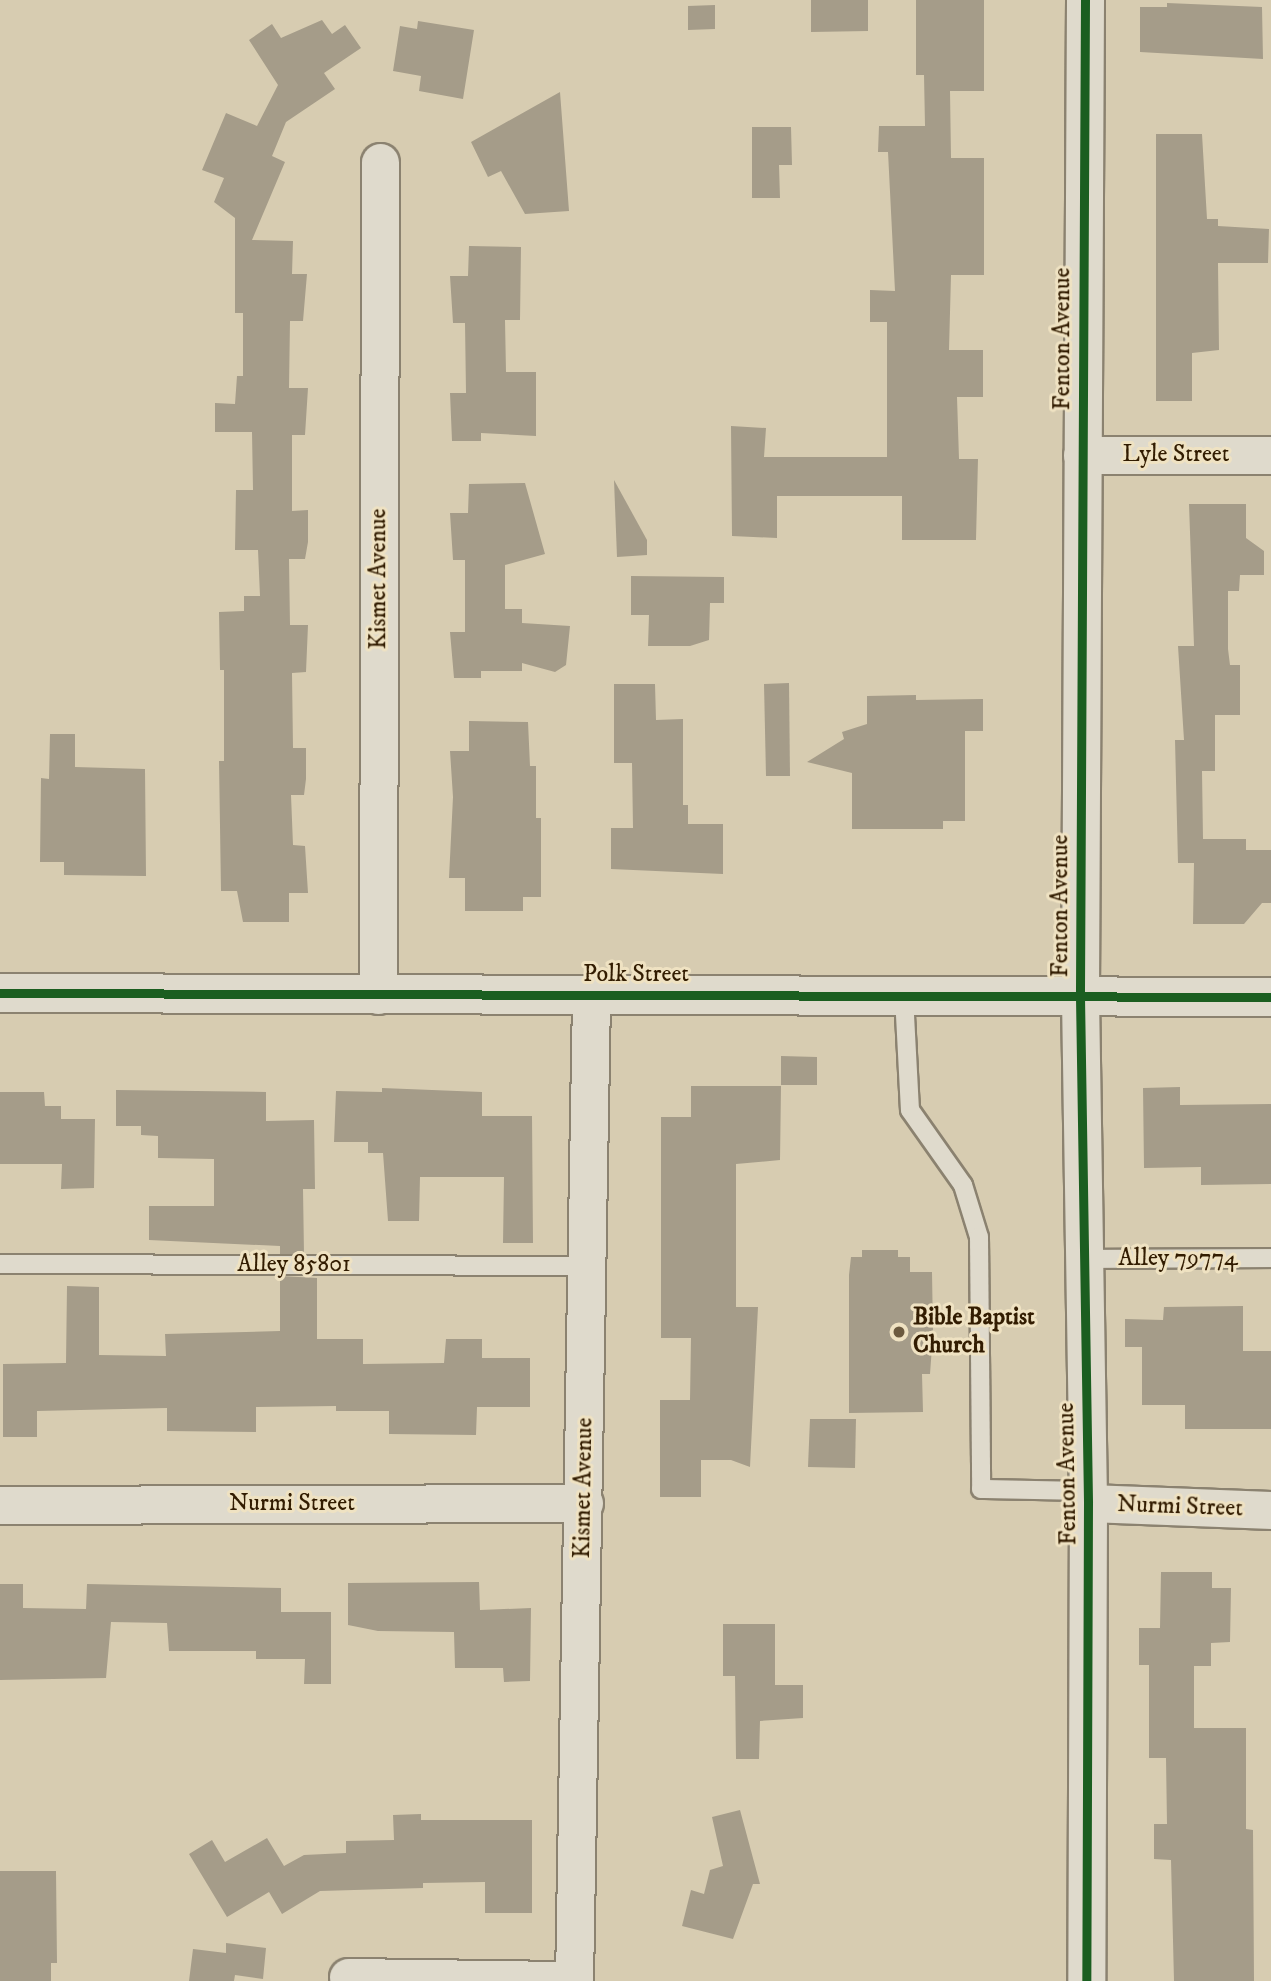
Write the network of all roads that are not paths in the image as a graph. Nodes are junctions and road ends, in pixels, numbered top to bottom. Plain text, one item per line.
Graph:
1 (1085, 0) edge
2 (380, 162) dead end
3 (1082, 455) junction
4 (1271, 455) edge
5 (0, 993) edge
6 (591, 994) junction
7 (378, 995) junction
8 (904, 996) junction
9 (1080, 997) junction
10 (1271, 997) edge
11 (1271, 1258) edge
12 (1084, 1259) junction
13 (0, 1265) edge
14 (588, 1266) junction
15 (1088, 1497) junction
16 (584, 1503) junction
17 (0, 1505) edge
18 (1271, 1510) edge
19 (348, 1977) dead end
20 (574, 1981) edge
21 (1086, 1981) edge

1 - 3 street, Fenton Avenue
2 - 7 street, Kismet Avenue
3 - 4 street, Lyle Street
3 - 9 street, Fenton Avenue
5 - 7 street, Polk Street
6 - 7 street, Polk Street
6 - 8 street, Polk Street
6 - 14 street, Kismet Avenue
8 - 9 street, Polk Street
8 - 15 lane
9 - 10 street, Polk Street
9 - 12 street, Fenton Avenue
11 - 12 lane, Alley 79774
12 - 15 street, Fenton Avenue
13 - 14 lane, Alley 85801
14 - 16 street, Kismet Avenue
15 - 18 street, Nurmi Street
15 - 21 street, Fenton Avenue
16 - 17 street, Nurmi Street
16 - 20 street, Kismet Avenue
19 - 20 street

